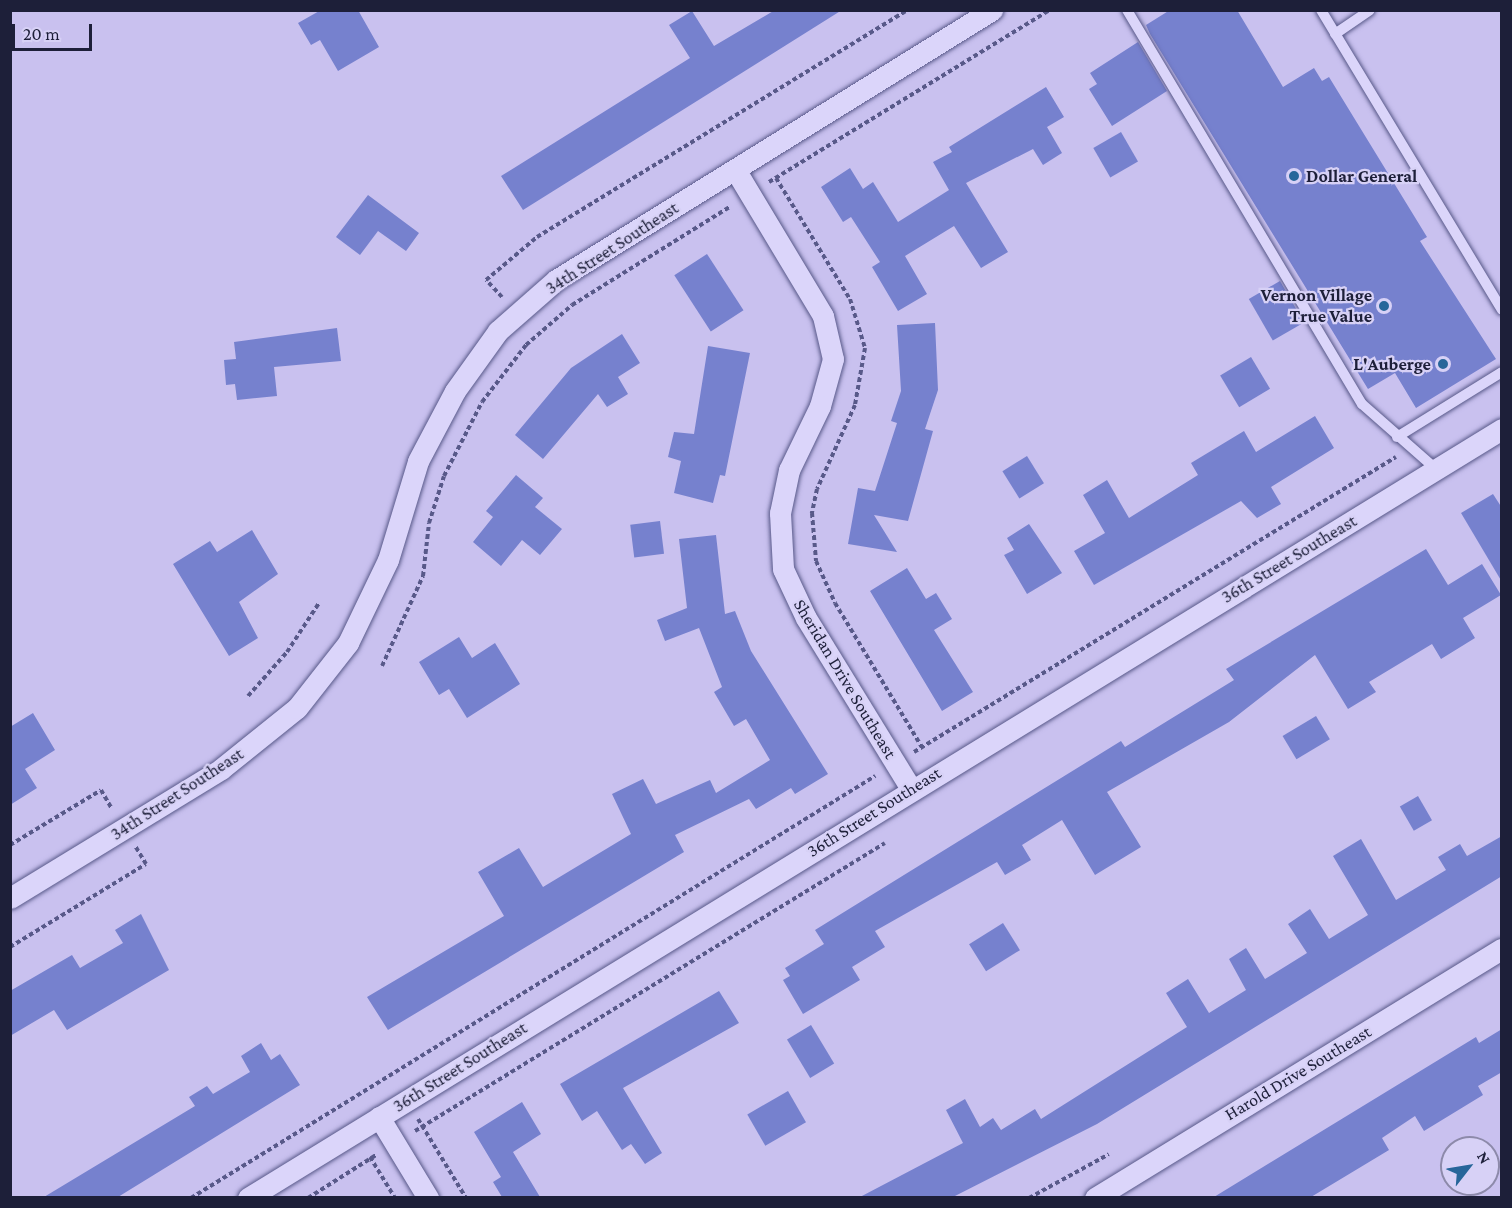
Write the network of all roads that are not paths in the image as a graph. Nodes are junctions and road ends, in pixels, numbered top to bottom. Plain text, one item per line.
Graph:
1 (992, 10) edge
2 (1127, 10) edge
3 (1321, 10) edge
4 (1370, 10) edge
5 (1335, 34) junction
6 (736, 171) junction
7 (1502, 310) edge
8 (1502, 372) edge
9 (1502, 429) edge
10 (1397, 437) junction
11 (1436, 469) junction
12 (911, 789) junction
13 (10, 898) edge
14 (1502, 949) edge
15 (379, 1117) junction
16 (248, 1197) edge
17 (428, 1197) edge
18 (1095, 1197) edge

1 - 6 street, 34th Street Southeast
2 - 10 lane
3 - 5 lane
4 - 5 lane
5 - 7 lane
6 - 12 street, Sheridan Drive Southeast
6 - 13 street, 34th Street Southeast
8 - 10 lane
9 - 11 street, 36th Street Southeast
10 - 11 lane
11 - 12 street, 36th Street Southeast
12 - 15 street, 36th Street Southeast
14 - 18 street, Harold Drive Southeast
15 - 16 street, 36th Street Southeast
15 - 17 street

